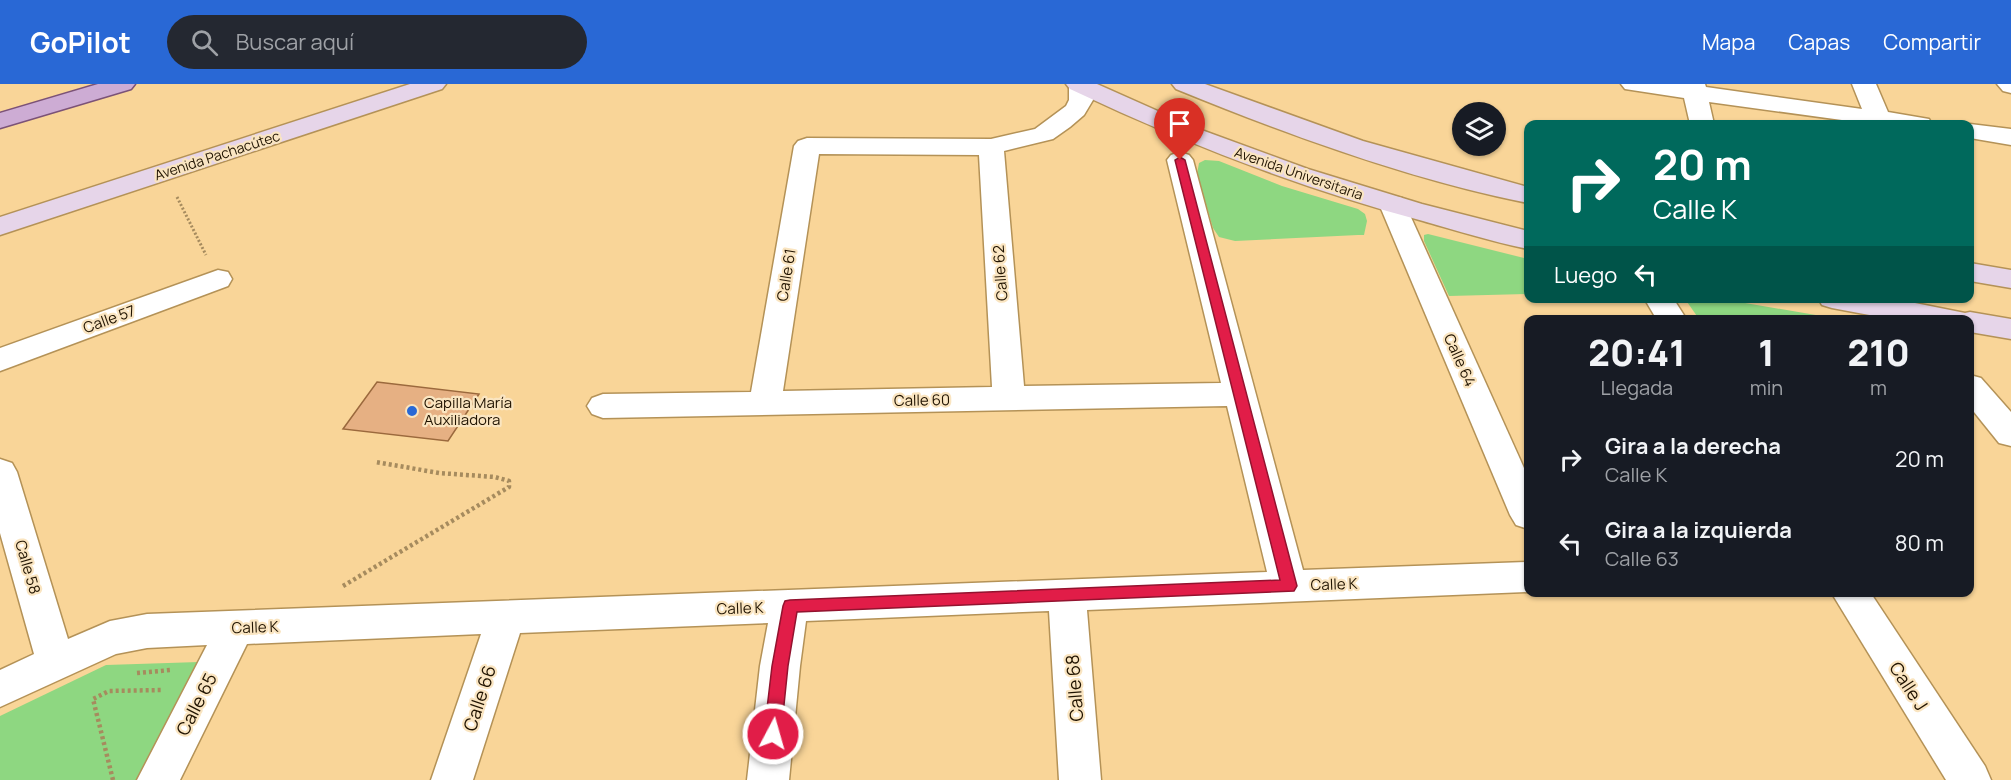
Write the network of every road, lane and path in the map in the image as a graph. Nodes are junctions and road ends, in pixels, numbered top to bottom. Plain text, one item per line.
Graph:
1 (74, 84) edge
2 (123, 84) edge
3 (434, 84) edge
4 (1079, 84) edge
5 (1184, 84) edge
6 (1633, 84) edge
7 (1864, 84) edge
8 (1694, 88) edge
9 (0, 105) edge
10 (1879, 119) junction
11 (1701, 120) edge
12 (1887, 120) edge
13 (0, 121) edge
14 (1974, 132) edge
15 (2011, 137) edge
16 (991, 147) junction
17 (1180, 160) dead end
18 (164, 172) junction
19 (1524, 194) edge
20 (1392, 204) junction
21 (0, 226) edge
22 (1524, 239) edge
23 (1974, 273) edge
24 (218, 279) joint
25 (2011, 279) edge
26 (1855, 303) edge
27 (1909, 315) edge
28 (1974, 323) edge
29 (2011, 329) edge
30 (0, 360) edge
31 (1974, 391) edge
32 (1241, 394) junction
33 (1009, 398) junction
34 (765, 403) junction
35 (603, 406) dead end
36 (2011, 434) edge
37 (376, 462) dead end
38 (0, 472) edge
39 (1524, 506) edge
40 (1524, 577) edge
41 (1289, 586) junction
42 (1067, 595) junction
43 (1852, 597) edge
44 (790, 606) junction
45 (506, 617) junction
46 (312, 625) junction
47 (234, 628) junction
48 (56, 662) junction
49 (177, 670) dead end
50 (134, 673) dead end
51 (0, 689) edge
52 (166, 690) dead end
53 (114, 780) edge
54 (158, 780) edge
55 (452, 780) edge
56 (768, 780) edge
57 (1080, 780) edge
58 (1970, 780) edge

1 - 9 main road
2 - 13 main road
3 - 18 street, Avenida Pachacútec
4 - 16 street
4 - 20 street, Avenida Universitaria
5 - 19 street
6 - 8 street
7 - 10 street
8 - 10 street
8 - 11 street
10 - 12 street
14 - 15 street
16 - 33 street, Calle 62
16 - 34 street, Calle 61
17 - 32 street
18 - 21 street, Avenida Pachacútec
18 - 24 path
20 - 22 street, Avenida Universitaria
20 - 39 street, Calle 64
23 - 25 street
24 - 30 street, Calle 57
26 - 27 street
28 - 29 street
31 - 36 street
32 - 33 street, Calle 60
32 - 41 street
33 - 34 street, Calle 60
34 - 35 street, Calle 60
37 - 46 path
38 - 48 street, Calle 58
40 - 41 street, Calle K
41 - 42 street, Calle K
42 - 44 street, Calle K
42 - 57 street, Calle 68
43 - 58 street, Calle J
44 - 45 street, Calle K
44 - 56 street
45 - 46 street, Calle K
45 - 55 street, Calle 66
46 - 47 street, Calle K
47 - 48 street, Calle K
47 - 54 street, Calle 65
48 - 51 street, Calle K
49 - 50 path
52 - 53 path

